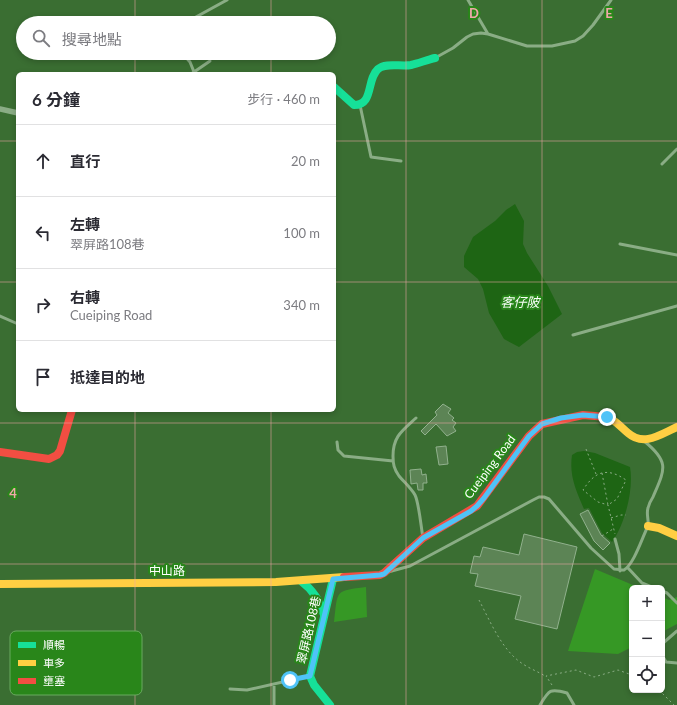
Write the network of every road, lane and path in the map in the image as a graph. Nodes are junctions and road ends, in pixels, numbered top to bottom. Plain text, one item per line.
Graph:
1 (227, 0) edge
2 (468, 0) edge
3 (611, 0) edge
4 (198, 16) edge
5 (488, 34) junction
6 (435, 58) joint
7 (188, 60) edge
8 (210, 61) dead end
9 (193, 72) edge
10 (194, 72) edge
11 (336, 89) edge
12 (360, 105) junction
13 (0, 109) edge
14 (16, 113) edge
15 (677, 149) edge
16 (401, 161) dead end
17 (662, 164) dead end
18 (620, 244) dead end
19 (677, 255) edge
20 (677, 306) edge
21 (0, 316) edge
22 (16, 323) edge
23 (573, 335) dead end
24 (71, 412) edge
25 (416, 418) dead end
26 (677, 427) edge
27 (642, 440) junction
28 (337, 442) dead end
29 (586, 449) dead end
30 (0, 452) edge
31 (393, 460) junction
32 (602, 473) junction
33 (596, 474) junction
34 (608, 505) junction
35 (626, 515) dead end
36 (611, 517) junction
37 (648, 526) junction
38 (613, 529) junction
39 (602, 536) dead end
40 (677, 536) edge
41 (423, 538) junction
42 (616, 539) joint
43 (628, 568) junction
44 (620, 570) junction
45 (384, 574) junction
46 (333, 579) junction
47 (301, 580) junction
48 (0, 584) edge
49 (647, 585) edge
50 (665, 593) edge
51 (479, 600) dead end
52 (677, 603) edge
53 (324, 618) junction
54 (677, 631) edge
55 (665, 641) edge
56 (664, 657) edge
57 (677, 663) edge
58 (629, 674) edge
59 (310, 676) junction
60 (546, 676) junction
61 (274, 684) junction
62 (230, 689) dead end
63 (555, 690) junction
64 (663, 693) edge
65 (274, 705) edge
66 (330, 705) edge
67 (540, 705) edge
68 (574, 705) edge
69 (674, 705) edge

1 - 4 lane
2 - 5 lane
3 - 5 lane
5 - 6 lane
6 - 12 main road
7 - 9 lane
8 - 10 lane
11 - 12 main road
12 - 16 lane
13 - 14 street
15 - 17 lane
18 - 19 lane
20 - 23 lane
21 - 22 lane
24 - 30 main road
25 - 31 lane
26 - 27 main road
27 - 37 lane, Cueiping Road
27 - 41 main road, Cueiping Road
28 - 31 lane
29 - 33 path
31 - 41 lane
32 - 33 path
32 - 34 path
32 - 34 path
33 - 34 path
34 - 36 path
35 - 36 path
36 - 38 path
37 - 40 main road
37 - 43 lane, Cueiping Road
38 - 39 path
38 - 42 path
41 - 45 main road, Cueiping Road
42 - 44 lane
43 - 44 lane
43 - 49 lane
44 - 45 lane
45 - 46 main road
46 - 47 main road, 中山路
46 - 53 main road, 翠屏路108巷
47 - 48 main road, 中山路
47 - 53 main road
50 - 52 lane
51 - 60 path
53 - 59 main road, 翠屏路108巷
54 - 55 lane
56 - 57 lane
58 - 60 path
59 - 61 lane
59 - 66 main road, 翠屏路108巷
60 - 63 path
61 - 62 lane
61 - 65 lane
63 - 67 lane
63 - 68 lane
64 - 69 path

